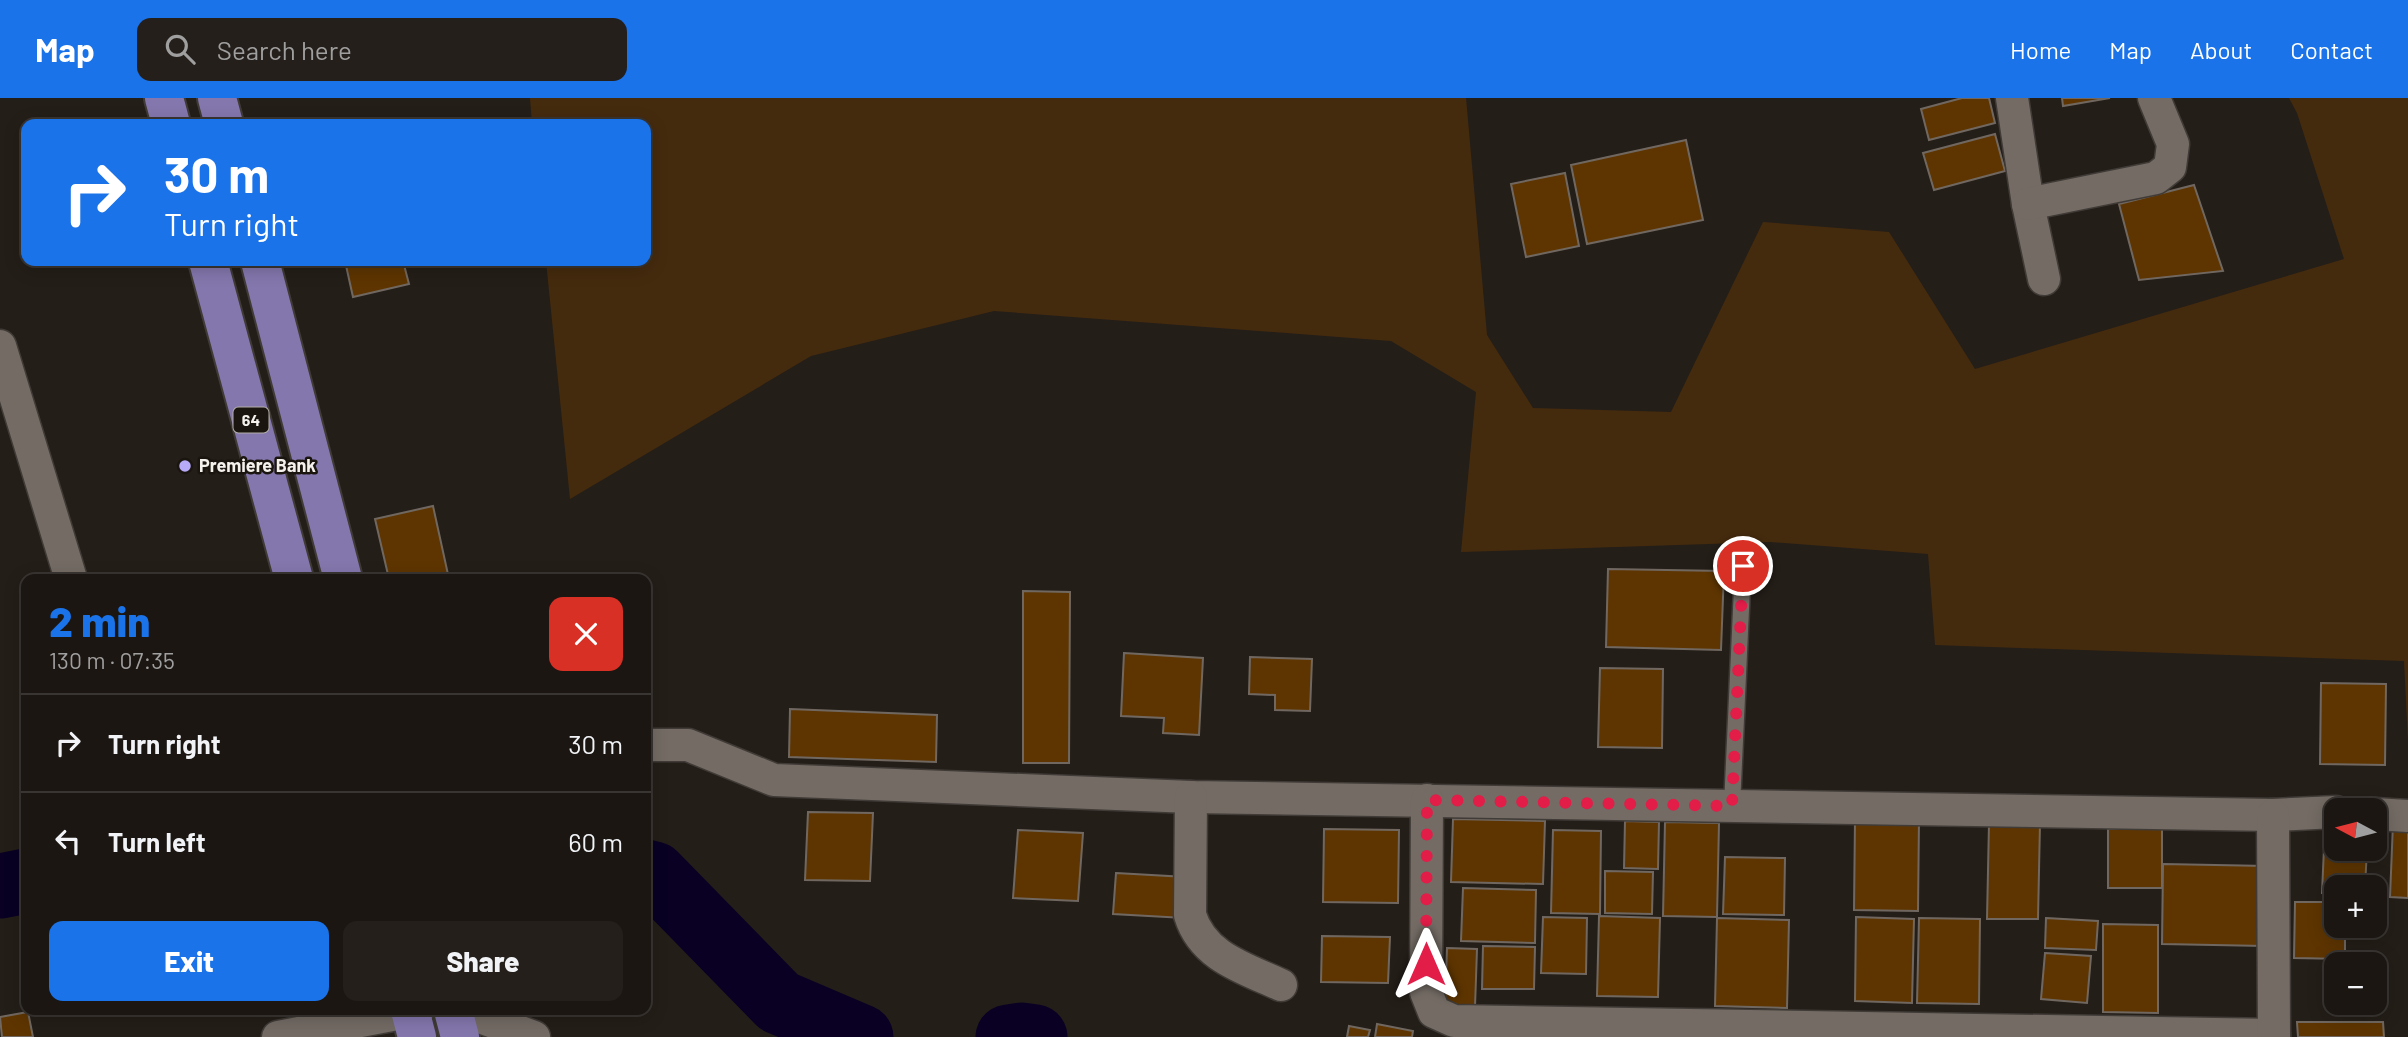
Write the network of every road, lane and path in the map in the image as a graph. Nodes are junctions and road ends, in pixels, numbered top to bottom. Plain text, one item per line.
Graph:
1 (164, 98) edge
2 (217, 98) edge
3 (2012, 98) edge
4 (2154, 98) edge
5 (170, 119) edge
6 (223, 119) edge
7 (2028, 204) junction
8 (209, 266) edge
9 (261, 266) edge
10 (2044, 279) dead end
11 (0, 346) edge
12 (1743, 566) dead end
13 (69, 574) edge
14 (293, 574) edge
15 (342, 574) edge
16 (651, 745) edge
17 (1191, 797) junction
18 (1427, 800) junction
19 (1732, 806) junction
20 (2324, 813) edge
21 (2273, 815) junction
22 (2387, 815) edge
23 (2408, 816) edge
24 (1281, 985) dead end
25 (386, 1015) edge
26 (411, 1015) edge
27 (454, 1015) edge
28 (475, 1015) edge
29 (1547, 1029) edge
30 (2039, 1034) edge
31 (2274, 1036) edge
32 (278, 1037) edge
33 (417, 1037) edge
34 (460, 1037) edge
35 (534, 1037) edge

1 - 5 main road
2 - 6 main road
3 - 7 street
4 - 7 street
7 - 10 street
8 - 14 main road, 64
9 - 15 main road
11 - 13 street
12 - 19 lane
16 - 17 street
17 - 18 street
17 - 24 street
18 - 19 street
18 - 29 street
19 - 21 street
20 - 21 street
21 - 31 street
22 - 23 street
25 - 32 street
26 - 33 main road
27 - 34 main road
28 - 35 street
29 - 30 street
30 - 31 street

